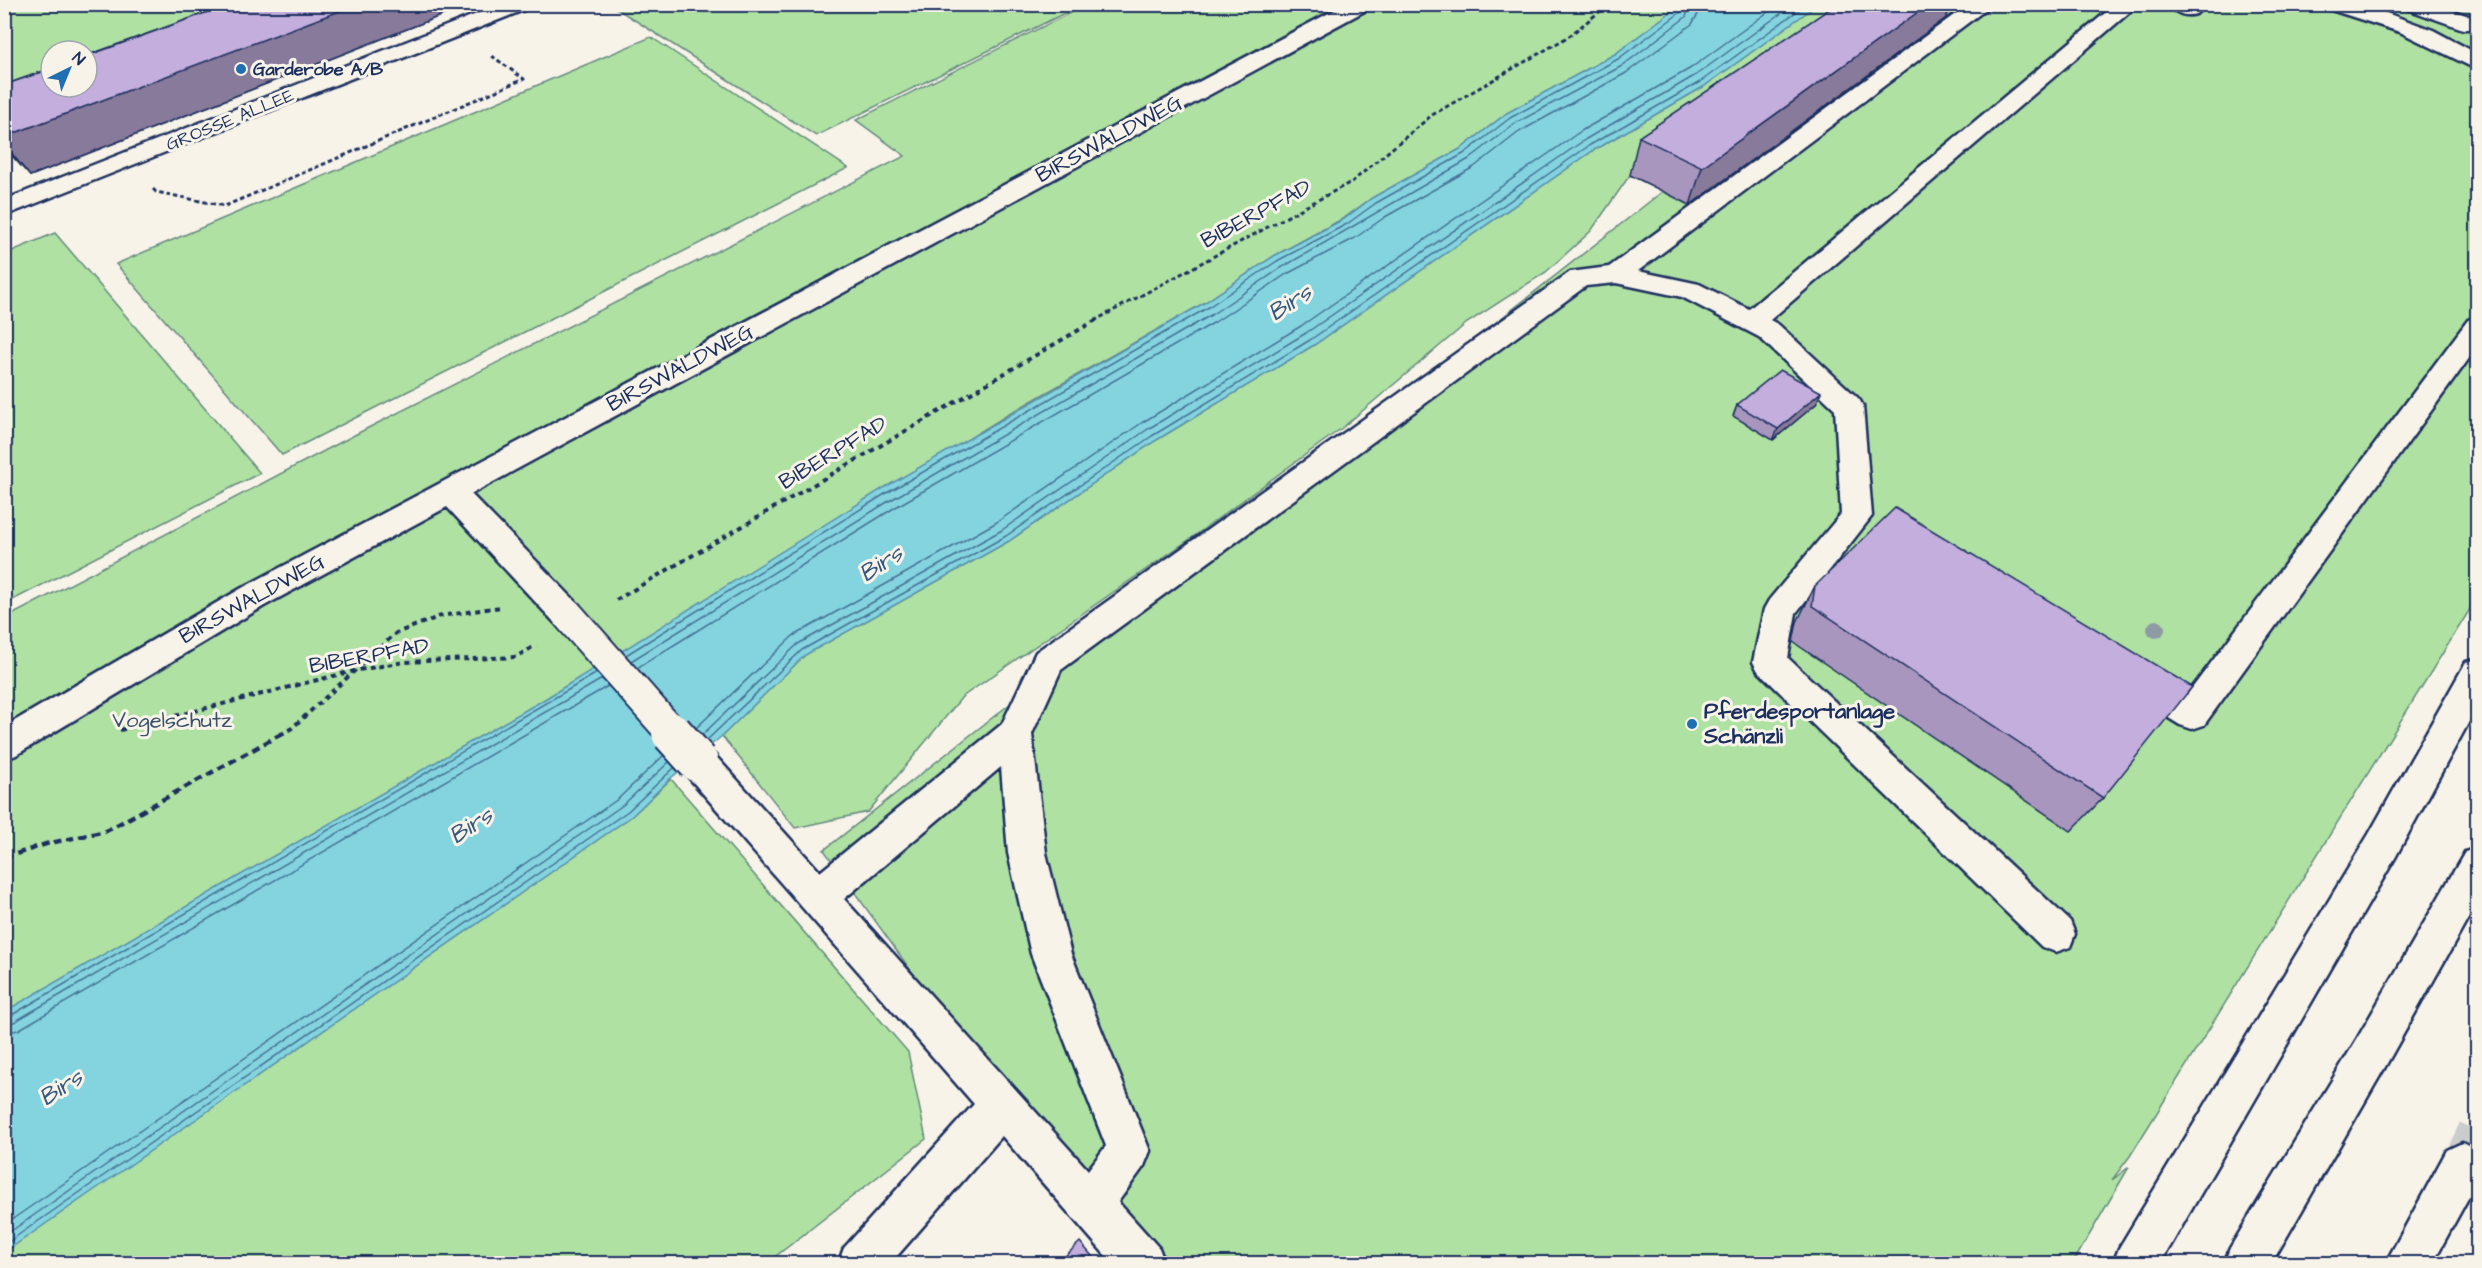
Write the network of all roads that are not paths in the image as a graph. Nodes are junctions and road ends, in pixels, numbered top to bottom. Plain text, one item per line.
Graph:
1 (522, 4) edge
2 (1363, 4) edge
3 (1983, 4) edge
4 (2129, 4) edge
5 (2332, 4) edge
6 (2411, 4) edge
7 (2475, 24) edge
8 (2478, 63) edge
9 (4, 209) edge
10 (1616, 275) junction
11 (1752, 321) junction
12 (2478, 326) edge
13 (450, 492) junction
14 (1857, 516) junction
15 (1887, 533) edge
16 (2116, 669) edge
17 (2478, 672) edge
18 (1015, 734) junction
19 (4, 745) edge
20 (2478, 864) edge
21 (818, 897) junction
22 (2056, 934) dead end
23 (1002, 1104) junction
24 (2462, 1165) tunnel mouth
25 (1090, 1203) junction
26 (860, 1263) edge
27 (1143, 1263) edge
28 (2135, 1263) edge
29 (2246, 1263) edge
30 (2407, 1263) edge

1 - 9 main road, GROSSE ALLEE
2 - 13 main road, BIRSWALDWEG
3 - 10 main road
4 - 11 main road
5 - 8 main road
6 - 7 main road
10 - 11 main road
10 - 18 main road
11 - 14 main road
12 - 16 main road
13 - 19 main road, BIRSWALDWEG
13 - 21 main road, bridge
14 - 15 main road
14 - 22 main road
17 - 28 main road
18 - 21 main road
18 - 25 main road
20 - 29 main road
21 - 23 main road
23 - 25 main road
23 - 26 main road
24 - 30 main road
25 - 27 main road

